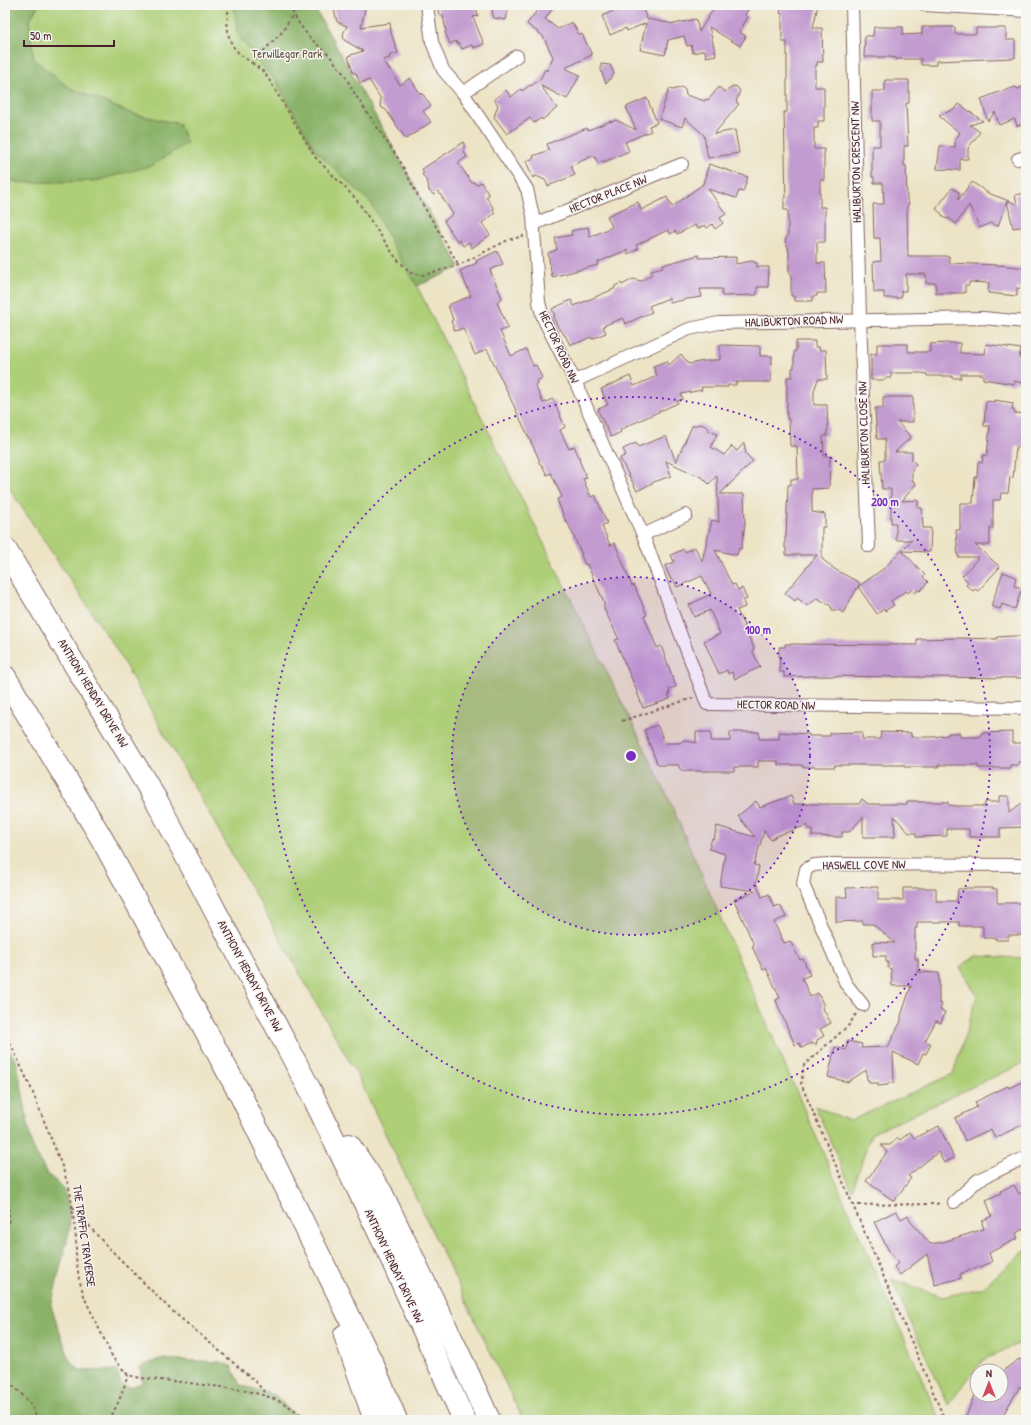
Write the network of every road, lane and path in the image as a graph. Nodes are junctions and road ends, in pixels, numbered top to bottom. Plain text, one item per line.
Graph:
1 (229, 5) edge
2 (293, 5) edge
3 (428, 5) edge
4 (852, 5) edge
5 (925, 5) edge
6 (1026, 11) edge
7 (293, 14) junction
8 (517, 56) dead end
9 (252, 63) junction
10 (463, 93) junction
11 (682, 164) dead end
12 (534, 229) junction
13 (459, 265) junction
14 (860, 320) junction
15 (1026, 322) edge
16 (575, 381) junction
17 (686, 515) dead end
18 (643, 535) junction
19 (869, 546) dead end
20 (5, 549) edge
21 (5, 677) edge
22 (704, 694) junction
23 (1026, 708) edge
24 (622, 721) dead end
25 (1026, 865) edge
26 (863, 1005) joint
27 (5, 1032) edge
28 (6, 1037) edge
29 (309, 1088) junction
30 (1026, 1157) edge
31 (5, 1190) edge
32 (954, 1202) joint
33 (72, 1205) junction
34 (852, 1205) junction
35 (5, 1230) edge
36 (316, 1249) junction
37 (128, 1375) junction
38 (5, 1376) edge
39 (267, 1395) junction
40 (36, 1420) edge
41 (108, 1420) edge
42 (307, 1420) edge
43 (375, 1420) edge
44 (396, 1420) edge
45 (464, 1420) edge
46 (489, 1420) edge
47 (945, 1420) edge

1 - 9 path
2 - 7 path
3 - 10 street, HECTOR ROAD NW
4 - 14 street, HALIBURTON CRESCENT NW
5 - 6 street
7 - 9 path
7 - 13 path
8 - 10 street
9 - 13 path
10 - 12 street, HECTOR ROAD NW
11 - 12 street, HECTOR PLACE NW
12 - 13 path
12 - 16 street, HECTOR ROAD NW
14 - 15 street, HALIBURTON ROAD NW
14 - 16 street, HALIBURTON ROAD NW
14 - 19 street, HALIBURTON CLOSE NW
16 - 18 street, HECTOR ROAD NW
17 - 18 street
18 - 22 street, HECTOR ROAD NW
20 - 29 highway, ANTHONY HENDAY DRIVE NW
21 - 36 highway
22 - 23 street, HECTOR ROAD NW
22 - 24 path
25 - 26 street, HASWELL COVE NW
26 - 34 path
27 - 28 path, THE TRAFFIC TRAVERSE
28 - 33 path, THE TRAFFIC TRAVERSE
29 - 45 highway, ANTHONY HENDAY DRIVE NW
29 - 46 highway
30 - 32 street
31 - 35 path
32 - 34 path
33 - 37 path, THE TRAFFIC TRAVERSE
33 - 39 path
34 - 47 path
36 - 43 highway
36 - 44 highway
37 - 39 path
37 - 41 path
38 - 40 path
39 - 42 path

